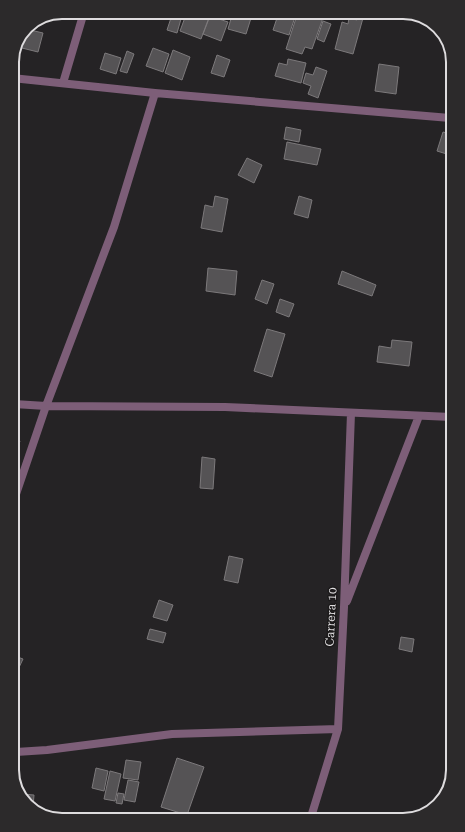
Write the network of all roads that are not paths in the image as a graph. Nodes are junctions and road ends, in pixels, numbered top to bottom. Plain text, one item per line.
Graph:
1 (82, 19) edge
2 (19, 79) edge
3 (63, 83) junction
4 (155, 93) junction
5 (446, 118) edge
6 (19, 404) edge
7 (46, 406) junction
8 (351, 413) junction
9 (419, 416) junction
10 (446, 417) edge
11 (19, 485) edge
12 (344, 607) junction
13 (338, 729) junction
14 (19, 752) edge
15 (312, 813) edge

1 - 3 street
2 - 3 street
3 - 4 street
4 - 5 street
4 - 7 street
6 - 7 street
7 - 8 street
7 - 11 street
8 - 9 street
8 - 12 street, Carrera 10
9 - 10 street
9 - 12 street
12 - 13 street, Carrera 10
13 - 14 street
13 - 15 street, Carrera 10

